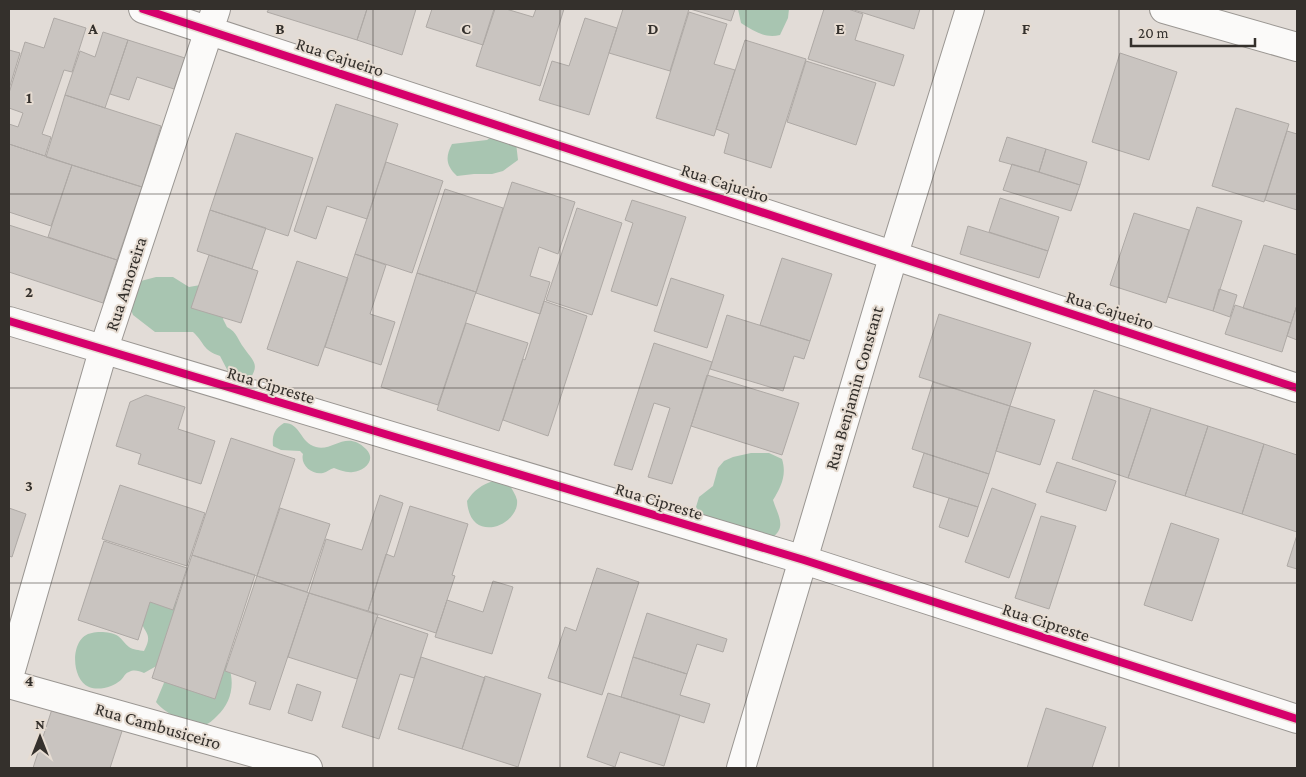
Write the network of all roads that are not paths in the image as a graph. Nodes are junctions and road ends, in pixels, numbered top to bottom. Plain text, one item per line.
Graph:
1 (143, 9) edge
2 (970, 9) edge
3 (1164, 9) edge
4 (213, 19) edge
5 (1297, 47) edge
6 (894, 254) junction
7 (9, 321) edge
8 (104, 351) junction
9 (1297, 388) edge
10 (804, 560) junction
11 (9, 677) edge
12 (9, 684) edge
13 (1297, 719) edge
14 (308, 768) edge
15 (741, 768) edge

1 - 4 street, Rua Cajueiro
2 - 6 street, Rua Benjamin Constant
3 - 5 street
4 - 6 street, Rua Cajueiro
4 - 8 street, Rua Amoreira
6 - 9 street, Rua Cajueiro
6 - 10 street, Rua Benjamin Constant
7 - 8 street, Rua Cipreste
8 - 10 street, Rua Cipreste
8 - 11 street, Rua Amoreira
10 - 13 street, Rua Cipreste
10 - 15 street, Rua Benjamin Constant
12 - 14 street, Rua Cambusiceiro

